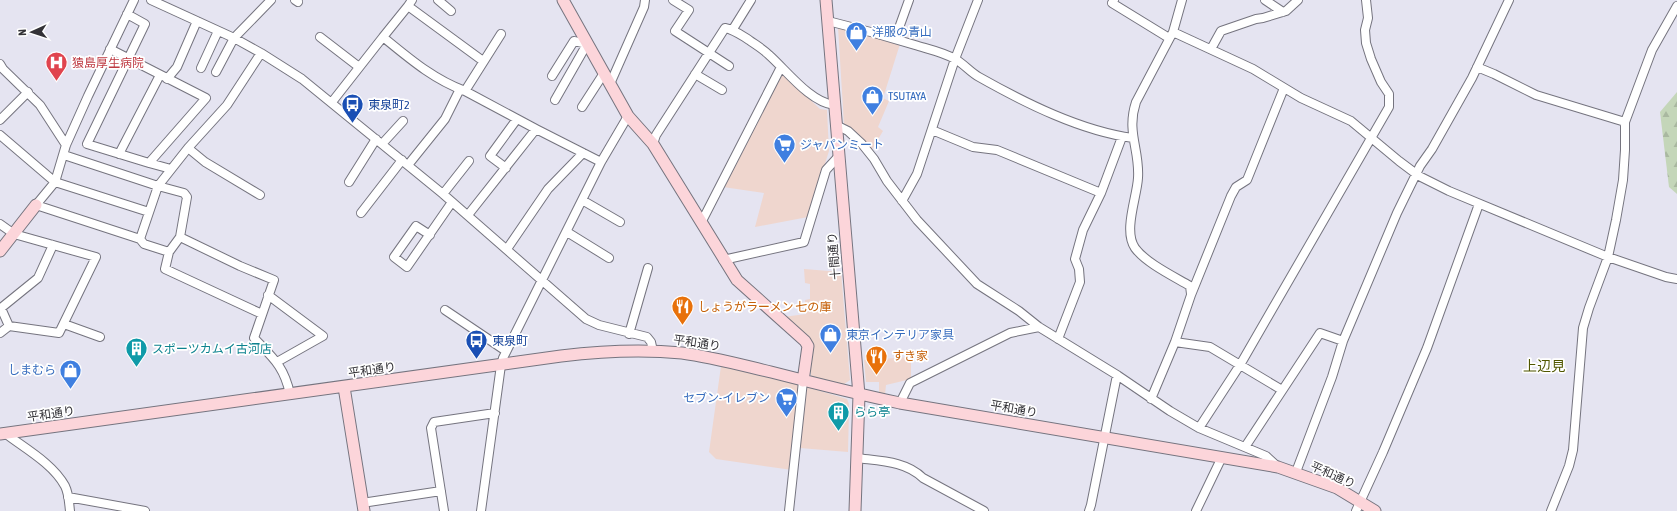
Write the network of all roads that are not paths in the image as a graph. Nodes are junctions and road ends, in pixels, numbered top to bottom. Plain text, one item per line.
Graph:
1 (134, 0) edge
2 (271, 0) edge
3 (438, 0) edge
4 (563, 0) edge
5 (645, 0) edge
6 (673, 0) edge
7 (751, 0) edge
8 (826, 0) edge
9 (909, 0) edge
10 (978, 0) edge
11 (1114, 0) edge
12 (1182, 0) edge
13 (1265, 0) edge
14 (1298, 0) edge
15 (1366, 0) edge
16 (1509, 0) edge
17 (156, 1) edge
18 (410, 3) edge
19 (1677, 6) edge
20 (451, 11) dead end
21 (1282, 12) junction
22 (127, 14) junction
23 (197, 21) junction
24 (828, 21) junction
25 (734, 29) junction
26 (218, 31) junction
27 (501, 34) dead end
28 (1171, 35) junction
29 (320, 37) dead end
30 (383, 37) junction
31 (234, 38) junction
32 (895, 39) junction
33 (588, 44) junction
34 (110, 49) junction
35 (1211, 49) junction
36 (261, 53) junction
37 (709, 53) junction
38 (128, 59) junction
39 (955, 59) junction
40 (483, 60) junction
41 (0, 64) edge
42 (729, 66) dead end
43 (359, 67) junction
44 (781, 67) junction
45 (1477, 67) junction
46 (201, 68) dead end
47 (216, 72) dead end
48 (604, 73) junction
49 (695, 74) junction
50 (552, 76) dead end
51 (164, 77) junction
52 (610, 84) junction
53 (1284, 88) junction
54 (462, 90) junction
55 (722, 90) dead end
56 (28, 92) junction
57 (555, 100) dead end
58 (332, 102) junction
59 (834, 105) junction
60 (582, 107) dead end
61 (628, 116) junction
62 (517, 119) junction
63 (0, 120) edge
64 (403, 121) dead end
65 (1625, 122) junction
66 (836, 125) junction
67 (536, 129) junction
68 (932, 130) junction
69 (0, 135) edge
70 (1122, 137) junction
71 (1133, 138) junction
72 (1372, 138) junction
73 (379, 141) junction
74 (653, 144) junction
75 (66, 145) junction
76 (188, 148) junction
77 (582, 153) junction
78 (119, 154) junction
79 (64, 155) junction
80 (838, 157) junction
81 (469, 161) dead end
82 (601, 162) junction
83 (149, 163) junction
84 (405, 163) junction
85 (506, 168) junction
86 (171, 169) junction
87 (1416, 174) junction
88 (55, 182) junction
89 (349, 182) dead end
90 (158, 186) junction
91 (1101, 193) junction
92 (443, 194) junction
93 (260, 195) dead end
94 (582, 200) junction
95 (902, 201) junction
96 (452, 202) junction
97 (1479, 204) junction
98 (36, 205) junction
99 (149, 212) junction
100 (361, 213) dead end
101 (468, 215) junction
102 (620, 222) dead end
103 (701, 223) junction
104 (0, 224) edge
105 (567, 232) junction
106 (14, 234) junction
107 (430, 235) junction
108 (180, 237) junction
109 (140, 239) junction
110 (54, 245) junction
111 (507, 249) junction
112 (0, 251) edge
113 (169, 252) junction
114 (1608, 257) junction
115 (609, 258) dead end
116 (723, 260) junction
117 (648, 268) dead end
118 (542, 279) junction
119 (1677, 279) edge
120 (268, 295) junction
121 (1191, 295) junction
122 (445, 310) dead end
123 (262, 314) junction
124 (64, 324) junction
125 (9, 326) junction
126 (1038, 327) junction
127 (0, 333) edge
128 (629, 334) junction
129 (100, 337) dead end
130 (1058, 339) junction
131 (1342, 341) junction
132 (1175, 342) junction
133 (506, 351) junction
134 (652, 351) junction
135 (277, 362) junction
136 (501, 365) junction
137 (1240, 366) junction
138 (1117, 375) junction
139 (803, 380) junction
140 (344, 387) junction
141 (1282, 390) junction
142 (290, 394) junction
143 (859, 395) junction
144 (1151, 399) junction
145 (900, 403) junction
146 (495, 413) junction
147 (1199, 428) junction
148 (3, 434) edge
149 (1104, 437) junction
150 (1245, 448) junction
151 (1222, 457) junction
152 (857, 458) junction
153 (1278, 467) junction
154 (1296, 472) junction
155 (441, 491) junction
156 (68, 497) junction
157 (363, 507) edge
158 (1359, 507) edge
159 (982, 510) edge
160 (70, 511) edge
161 (145, 511) edge
162 (444, 511) edge
163 (481, 511) edge
164 (789, 511) edge
165 (855, 511) edge
166 (1088, 511) edge
167 (1196, 511) edge
168 (1375, 511) edge
169 (1551, 511) edge

1 - 22 street
2 - 31 street
3 - 20 street
4 - 33 street
5 - 52 street
6 - 37 street
7 - 25 street
8 - 24 street, 十間通り
9 - 32 street
10 - 39 street
11 - 28 street
12 - 28 street
13 - 21 street
14 - 21 street
15 - 72 street
16 - 45 street
17 - 23 street
18 - 30 street
18 - 40 street
19 - 65 street
21 - 35 street
22 - 34 street
22 - 38 street
23 - 26 street
23 - 51 street
24 - 32 street
24 - 59 street, 十間通り
25 - 37 street
25 - 44 street
26 - 31 street
26 - 46 street
27 - 40 street
28 - 35 street
28 - 71 street
29 - 43 street
30 - 43 street
30 - 54 street
31 - 36 street
31 - 47 street
32 - 39 street
33 - 48 street
33 - 50 street
33 - 57 street
34 - 38 street
34 - 75 street
35 - 53 street
36 - 58 street
36 - 76 street
37 - 42 street
37 - 49 street
38 - 51 street
38 - 78 street
39 - 68 street
39 - 70 street
40 - 54 street
41 - 56 street
43 - 58 street
44 - 59 street
44 - 103 street
45 - 65 street
45 - 87 street
48 - 52 street
48 - 60 street
49 - 55 street
49 - 74 street
51 - 78 street
51 - 83 street
52 - 61 street
53 - 72 street
53 - 121 street
54 - 62 street
54 - 84 street
56 - 63 street
56 - 75 street
58 - 73 street
59 - 66 street, 十間通り
61 - 74 street
61 - 82 street
62 - 67 street
62 - 85 street
64 - 73 street
65 - 114 street
66 - 80 street, 十間通り
66 - 95 street
67 - 77 street
67 - 85 street
68 - 91 street
68 - 95 street
69 - 88 street
70 - 71 street
70 - 91 street
71 - 121 street
72 - 87 street
72 - 137 street
73 - 84 street
73 - 89 street
74 - 103 street
75 - 79 street
76 - 86 street
76 - 93 street
77 - 82 street
77 - 111 street
78 - 83 street
79 - 88 street
79 - 90 street
80 - 116 street
80 - 143 street, 十間通り
81 - 92 street
82 - 94 street
83 - 86 street
84 - 92 street
84 - 100 street
85 - 101 street
86 - 90 street
87 - 97 street
87 - 131 street
88 - 98 street
88 - 99 street
90 - 99 street
90 - 108 street
91 - 130 street
92 - 96 street
94 - 102 street
94 - 105 street
95 - 126 street
96 - 101 street
96 - 107 street
97 - 114 street
97 - 158 street
98 - 106 street
98 - 109 street
99 - 109 street
101 - 111 street
103 - 116 street
104 - 106 street
105 - 115 street
105 - 118 street
106 - 110 street
106 - 112 street
107 - 107 street
108 - 113 street
108 - 120 street
109 - 113 street
110 - 124 street
110 - 125 street
111 - 118 street
113 - 123 street
114 - 119 street
114 - 169 street
116 - 139 street
117 - 128 street
118 - 128 street
118 - 133 street
120 - 123 street
120 - 135 street
121 - 132 street
122 - 133 street
123 - 135 street
124 - 125 street
124 - 129 street
125 - 127 street
126 - 130 street
126 - 145 street
128 - 134 street
130 - 138 street
131 - 141 street
131 - 154 street
132 - 137 street
132 - 144 street
133 - 136 street
134 - 136 street, 平和通り
134 - 139 street, 平和通り
135 - 142 street
136 - 140 street, 平和通り
136 - 146 street
137 - 141 street
137 - 147 street
138 - 144 street
138 - 149 street
139 - 143 street, 平和通り
139 - 164 street
140 - 142 street, 平和通り
140 - 157 street
141 - 150 street
142 - 148 street, 平和通り
143 - 145 street, 平和通り
143 - 152 street, 十間通り
144 - 147 street
145 - 149 street, 平和通り
146 - 155 street
146 - 163 street
147 - 150 street
148 - 156 street
149 - 151 street, 平和通り
149 - 166 street
150 - 153 street
151 - 153 street, 平和通り
151 - 167 street
152 - 159 street
152 - 165 street, 十間通り
153 - 154 street, 平和通り
154 - 158 street, 平和通り
155 - 157 street
155 - 162 street
156 - 160 street
156 - 161 street
158 - 168 street, 平和通り

